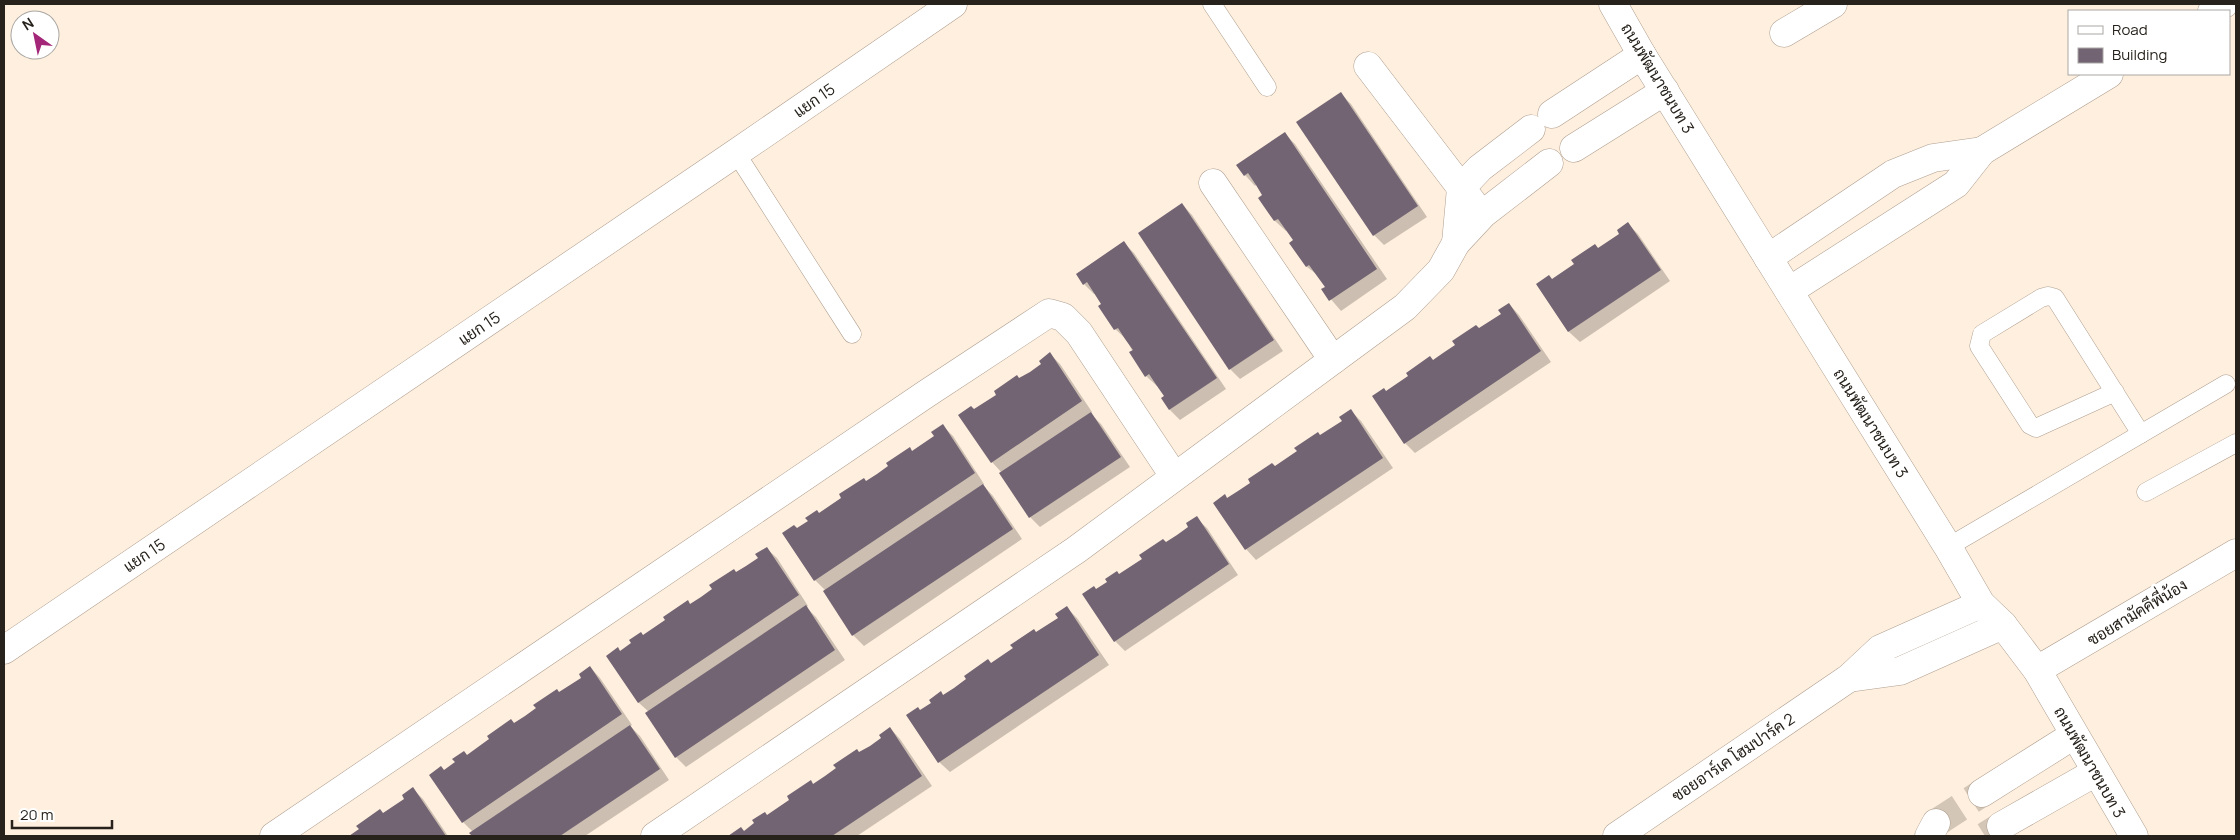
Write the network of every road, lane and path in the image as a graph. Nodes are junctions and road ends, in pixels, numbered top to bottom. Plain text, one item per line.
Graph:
1 (953, 4) edge
2 (1212, 4) edge
3 (1834, 4) edge
4 (1622, 7) edge
5 (1784, 33) dead end
6 (1642, 55) junction
7 (1368, 66) dead end
8 (2107, 75) edge
9 (1268, 87) dead end
10 (1665, 91) junction
11 (1574, 148) dead end
12 (1982, 151) junction
13 (736, 153) junction
14 (1549, 163) dead end
15 (1213, 183) dead end
16 (1461, 188) junction
17 (1483, 214) junction
18 (1456, 243) junction
19 (1768, 258) junction
20 (1789, 291) junction
21 (852, 334) dead end
22 (1333, 360) junction
23 (2226, 384) dead end
24 (2115, 392) junction
25 (2142, 434) junction
26 (2236, 443) edge
27 (1174, 476) junction
28 (2146, 492) dead end
29 (1948, 547) junction
30 (2236, 553) edge
31 (1981, 604) junction
32 (2003, 625) junction
33 (4, 650) edge
34 (2037, 670) junction
35 (1849, 678) junction
36 (2074, 735) junction
37 (2096, 772) junction
38 (1982, 793) tunnel mouth
39 (2001, 826) tunnel mouth
40 (274, 836) edge
41 (655, 836) edge
42 (1617, 836) edge
43 (2134, 836) edge

1 - 13 street, แยก 15
2 - 9 lane
3 - 5 street
4 - 6 street, ถนนพัฒนาชนบท 3
6 - 10 street, ถนนพัฒนาชนบท 3
6 - 16 street
7 - 16 street
8 - 12 street
10 - 11 street
10 - 19 street, ถนนพัฒนาชนบท 3
12 - 19 street
12 - 20 street
13 - 21 lane
13 - 33 street, แยก 15
14 - 17 street
15 - 22 street
16 - 17 street
16 - 18 street
17 - 18 street
18 - 22 street
19 - 20 street, ถนนพัฒนาชนบท 3
20 - 29 street, ถนนพัฒนาชนบท 3
22 - 27 street
23 - 25 lane
24 - 24 lane
24 - 25 lane
25 - 29 lane
26 - 28 lane
27 - 40 street
27 - 41 street
29 - 31 street, ถนนพัฒนาชนบท 3
30 - 34 street, ซอยสามัคคีพี่น้อง
31 - 32 street, ถนนพัฒนาชนบท 3
31 - 35 street, ซอยอาร์เค โฮมปาร์ค 2
32 - 34 street, ถนนพัฒนาชนบท 3
32 - 35 street, ซอยอาร์เค โฮมปาร์ค 2
34 - 36 street, ถนนพัฒนาชนบท 3
35 - 42 street, ซอยอาร์เค โฮมปาร์ค 2
36 - 37 street, ถนนพัฒนาชนบท 3
36 - 38 street
37 - 39 street
37 - 43 street, ถนนพัฒนาชนบท 3

